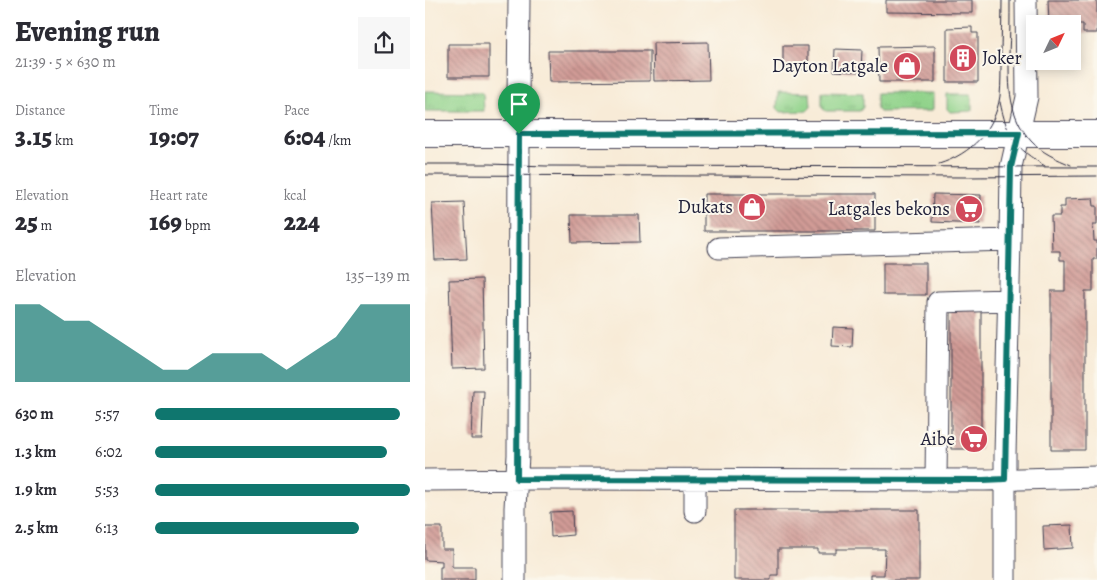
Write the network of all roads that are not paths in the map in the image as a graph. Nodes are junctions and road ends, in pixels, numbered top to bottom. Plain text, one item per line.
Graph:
1 (519, 0) edge
2 (1026, 0) edge
3 (1019, 133) junction
4 (425, 134) edge
5 (519, 134) junction
6 (1097, 134) edge
7 (1010, 240) junction
8 (719, 248) dead end
9 (1009, 300) junction
10 (1097, 477) edge
11 (517, 479) junction
12 (695, 479) junction
13 (1005, 479) junction
14 (425, 480) edge
15 (936, 480) junction
16 (695, 510) dead end
17 (515, 580) edge
18 (1005, 580) edge

1 - 5 street
2 - 3 street
3 - 5 main road
3 - 6 main road
3 - 7 street
4 - 5 main road
5 - 11 street
7 - 8 street
7 - 9 street
9 - 13 street
9 - 15 street
10 - 13 street
11 - 12 street
11 - 14 street
11 - 17 street
12 - 15 street
12 - 16 street
13 - 15 street
13 - 18 street

